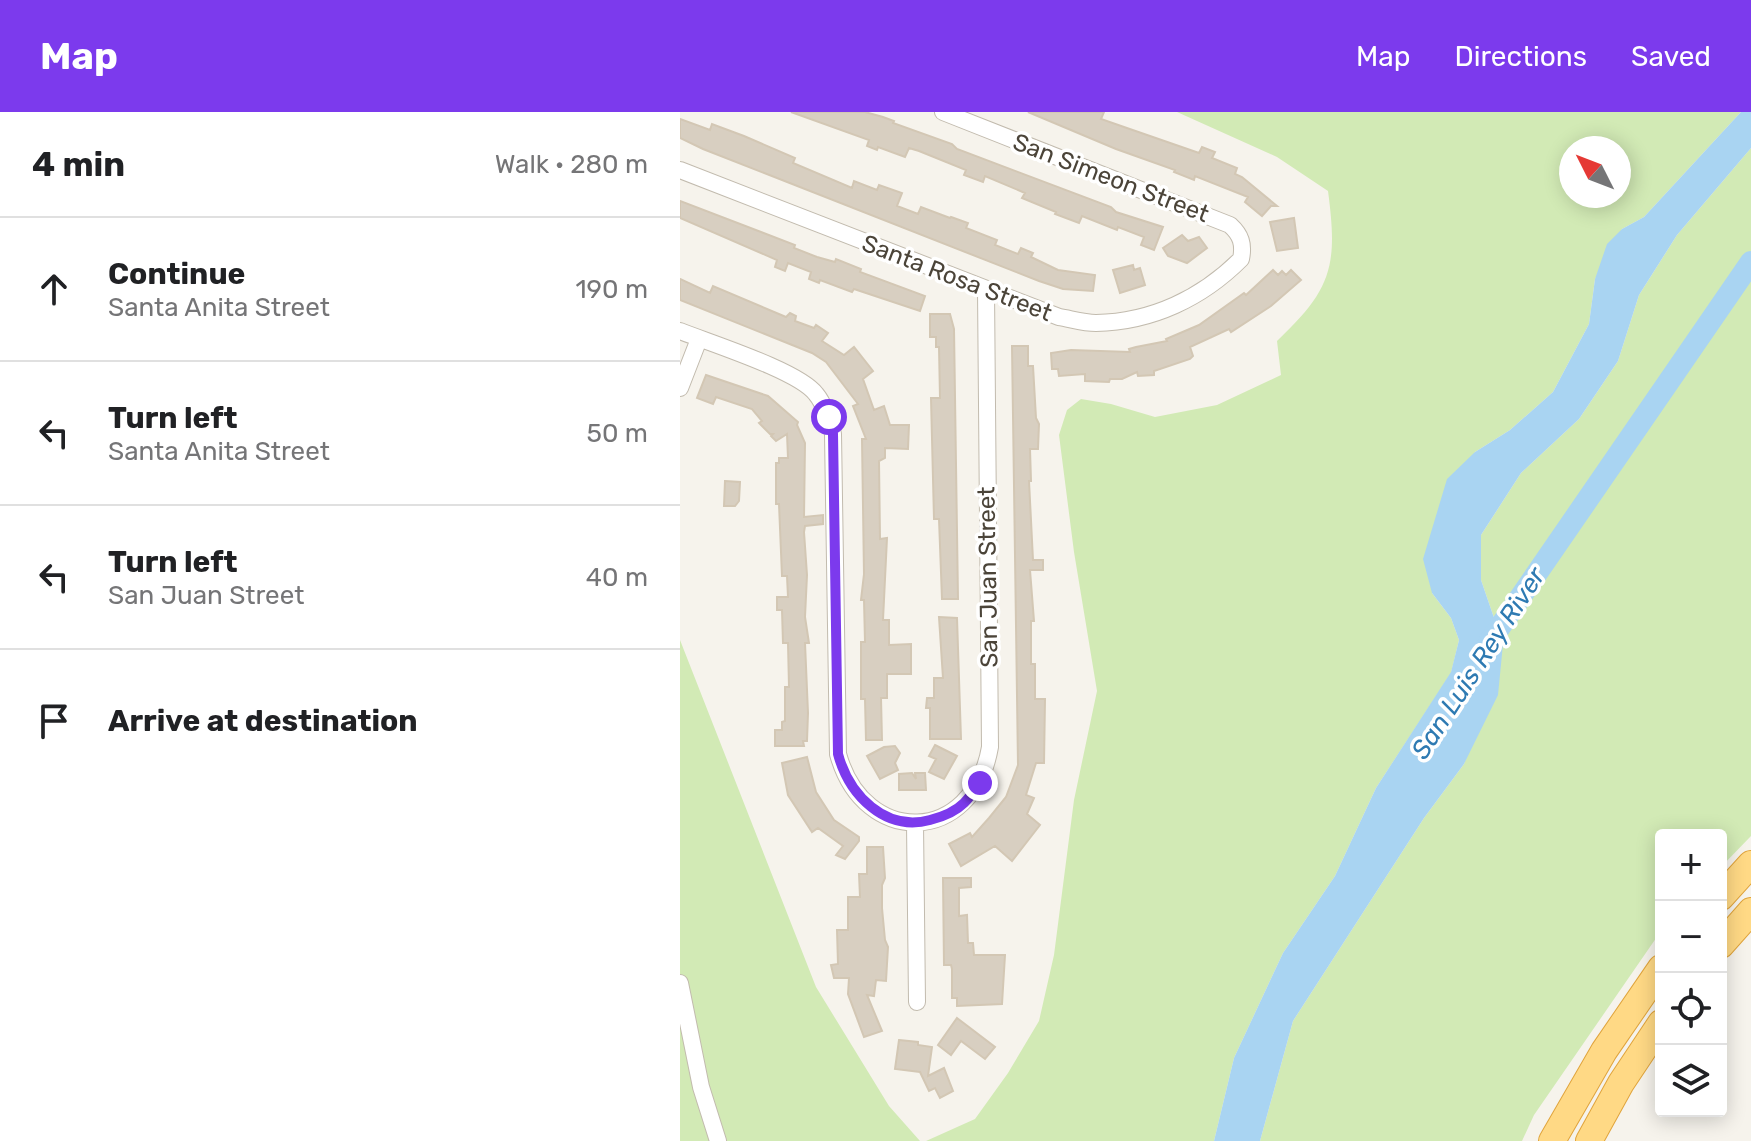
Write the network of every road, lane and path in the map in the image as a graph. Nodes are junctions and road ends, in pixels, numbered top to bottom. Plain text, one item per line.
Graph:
1 (943, 112) edge
2 (680, 170) edge
3 (1232, 269) joint
4 (986, 290) junction
5 (680, 331) edge
6 (699, 339) junction
7 (680, 388) edge
8 (915, 824) junction
9 (1751, 864) edge
10 (1727, 890) edge
11 (1751, 911) edge
12 (1727, 938) edge
13 (1658, 973) edge
14 (680, 983) edge
15 (917, 1002) dead end
16 (1655, 1032) edge
17 (718, 1141) edge
18 (1552, 1141) edge
19 (1589, 1141) edge

1 - 3 street, San Simeon Street
2 - 4 street, Santa Rosa Street
3 - 4 street, Santa Rosa Street
4 - 8 street, San Juan Street
5 - 6 street
6 - 7 street
6 - 8 street
8 - 15 street
9 - 10 highway
11 - 12 highway
13 - 18 highway
14 - 17 street
16 - 19 highway

